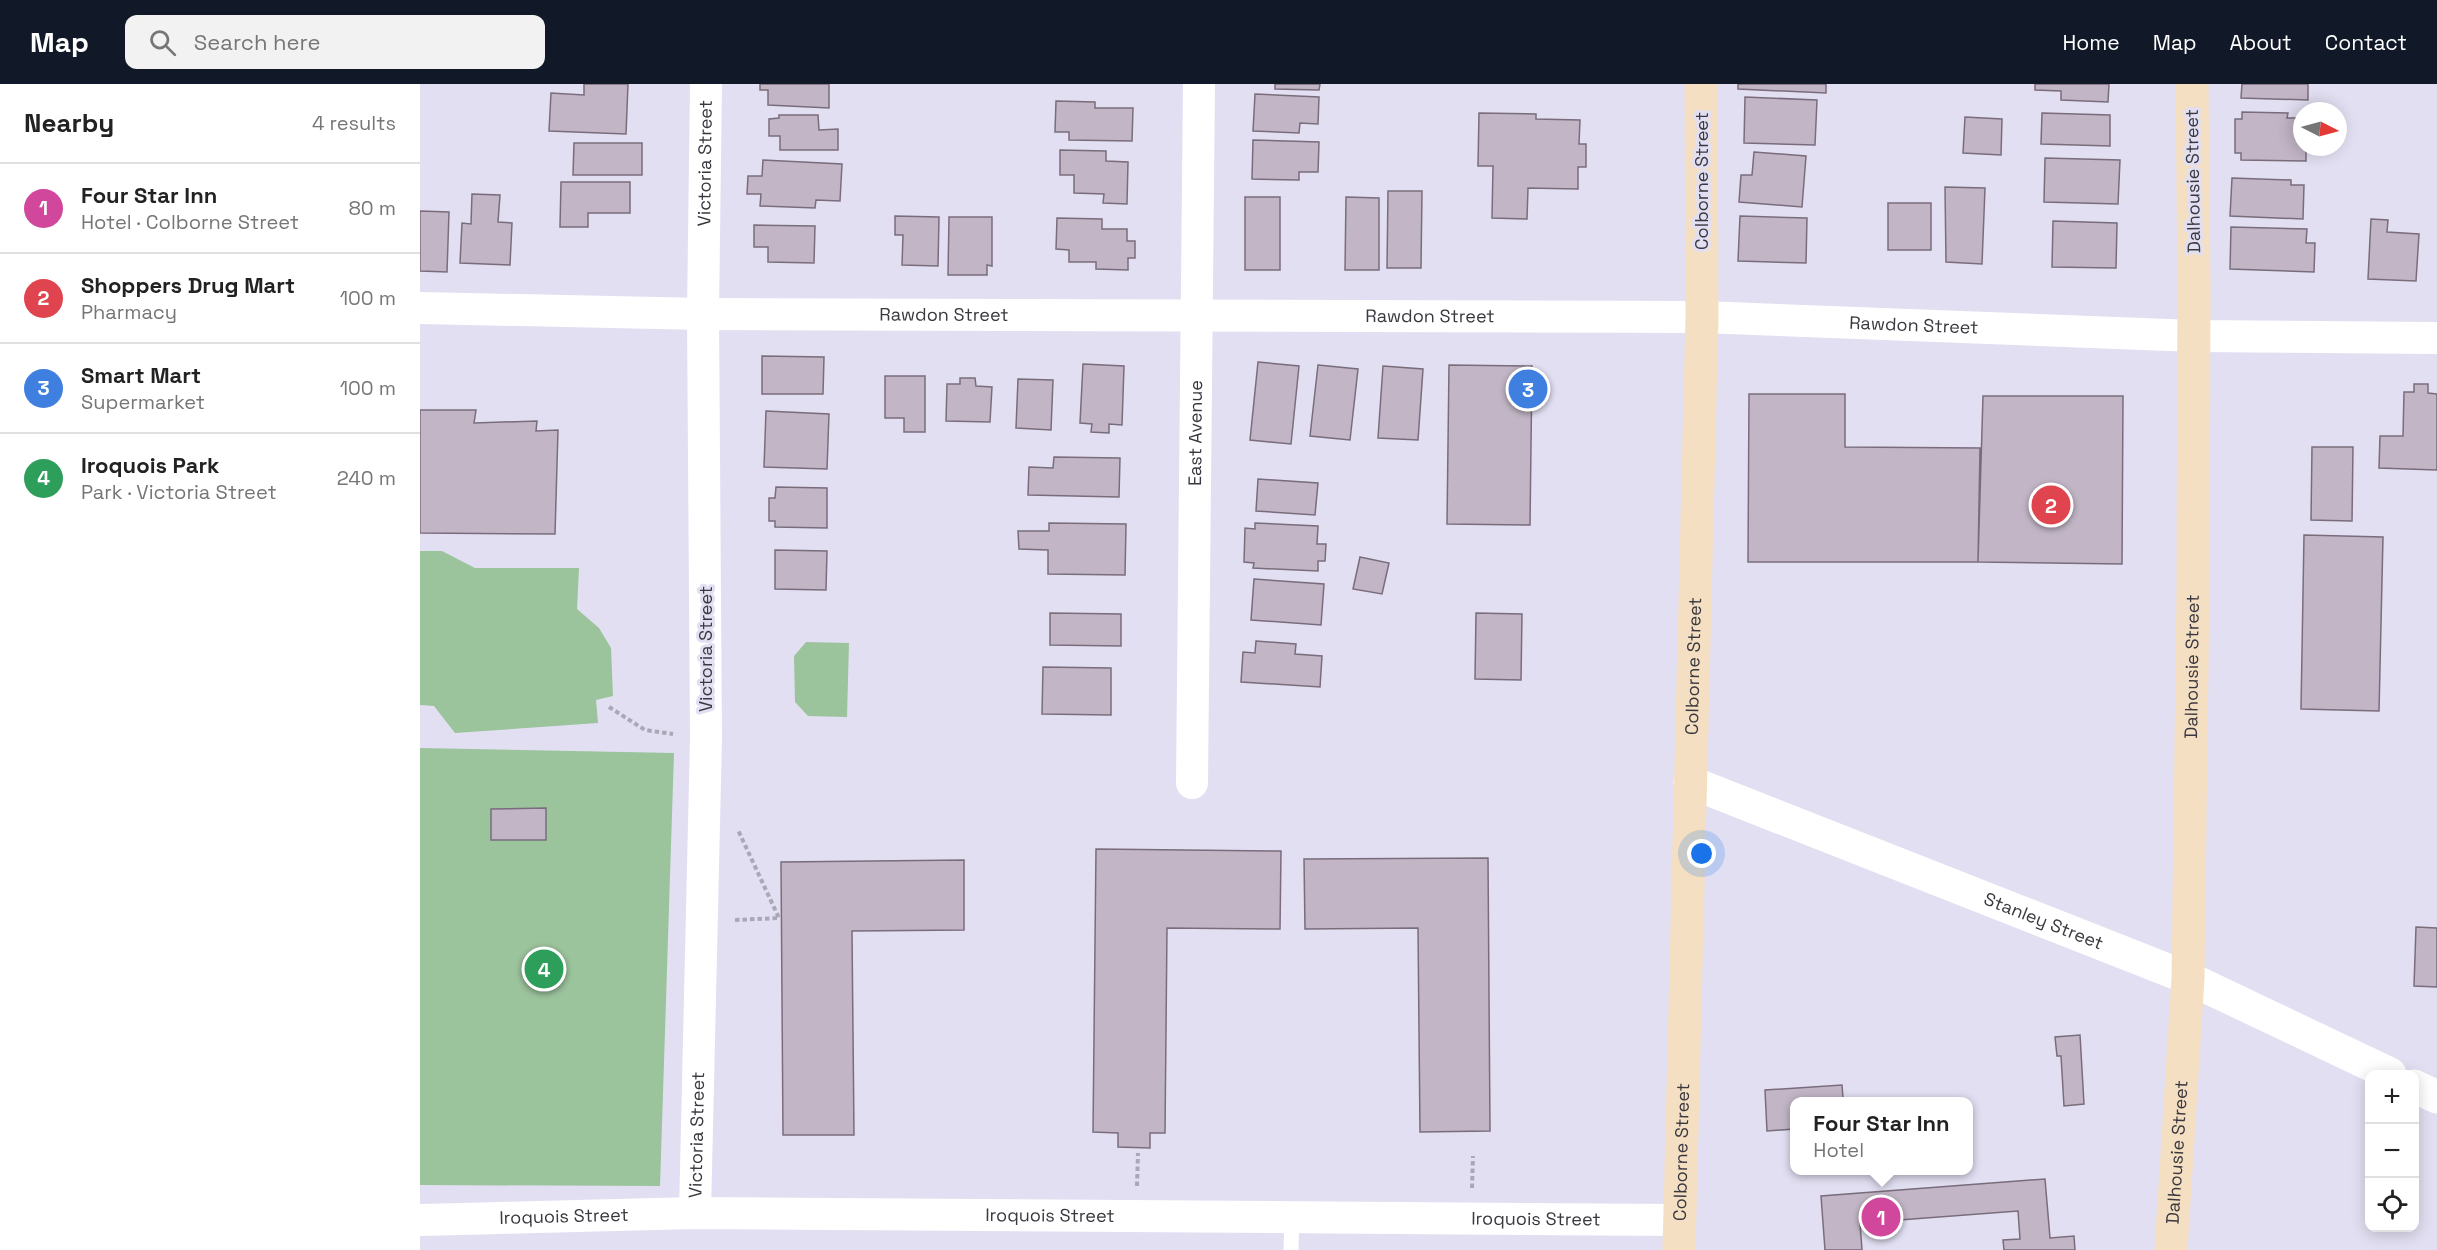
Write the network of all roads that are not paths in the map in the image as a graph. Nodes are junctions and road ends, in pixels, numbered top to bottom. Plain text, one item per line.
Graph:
1 (706, 84) edge
2 (1199, 84) edge
3 (1701, 84) edge
4 (2192, 84) edge
5 (420, 308) edge
6 (703, 314) junction
7 (1197, 314) junction
8 (1702, 316) junction
9 (2194, 336) junction
10 (2437, 338) edge
11 (1690, 782) junction
12 (1192, 783) dead end
13 (2188, 978) junction
14 (2382, 1070) edge
15 (2419, 1088) edge
16 (2437, 1097) edge
17 (695, 1214) junction
18 (1292, 1218) junction
19 (420, 1220) edge
20 (1679, 1235) edge
21 (1291, 1250) edge
22 (2171, 1250) edge

1 - 6 street, Victoria Street
2 - 7 street, East Avenue
3 - 8 main road, Colborne Street
4 - 9 main road, Dalhousie Street
5 - 6 street, Rawdon Street
6 - 7 street, Rawdon Street
6 - 17 street, Victoria Street
7 - 8 street, Rawdon Street
7 - 12 street, East Avenue
8 - 9 street, Rawdon Street
8 - 11 main road, Colborne Street
9 - 10 street, Rawdon Street
9 - 13 main road, Dalhousie Street
11 - 13 street, Stanley Street
11 - 20 main road, Colborne Street
13 - 14 street, Stanley Street
13 - 22 main road, Dalhousie Street
15 - 16 street
17 - 18 street, Iroquois Street
17 - 19 street, Iroquois Street
18 - 20 street, Iroquois Street
18 - 21 lane

